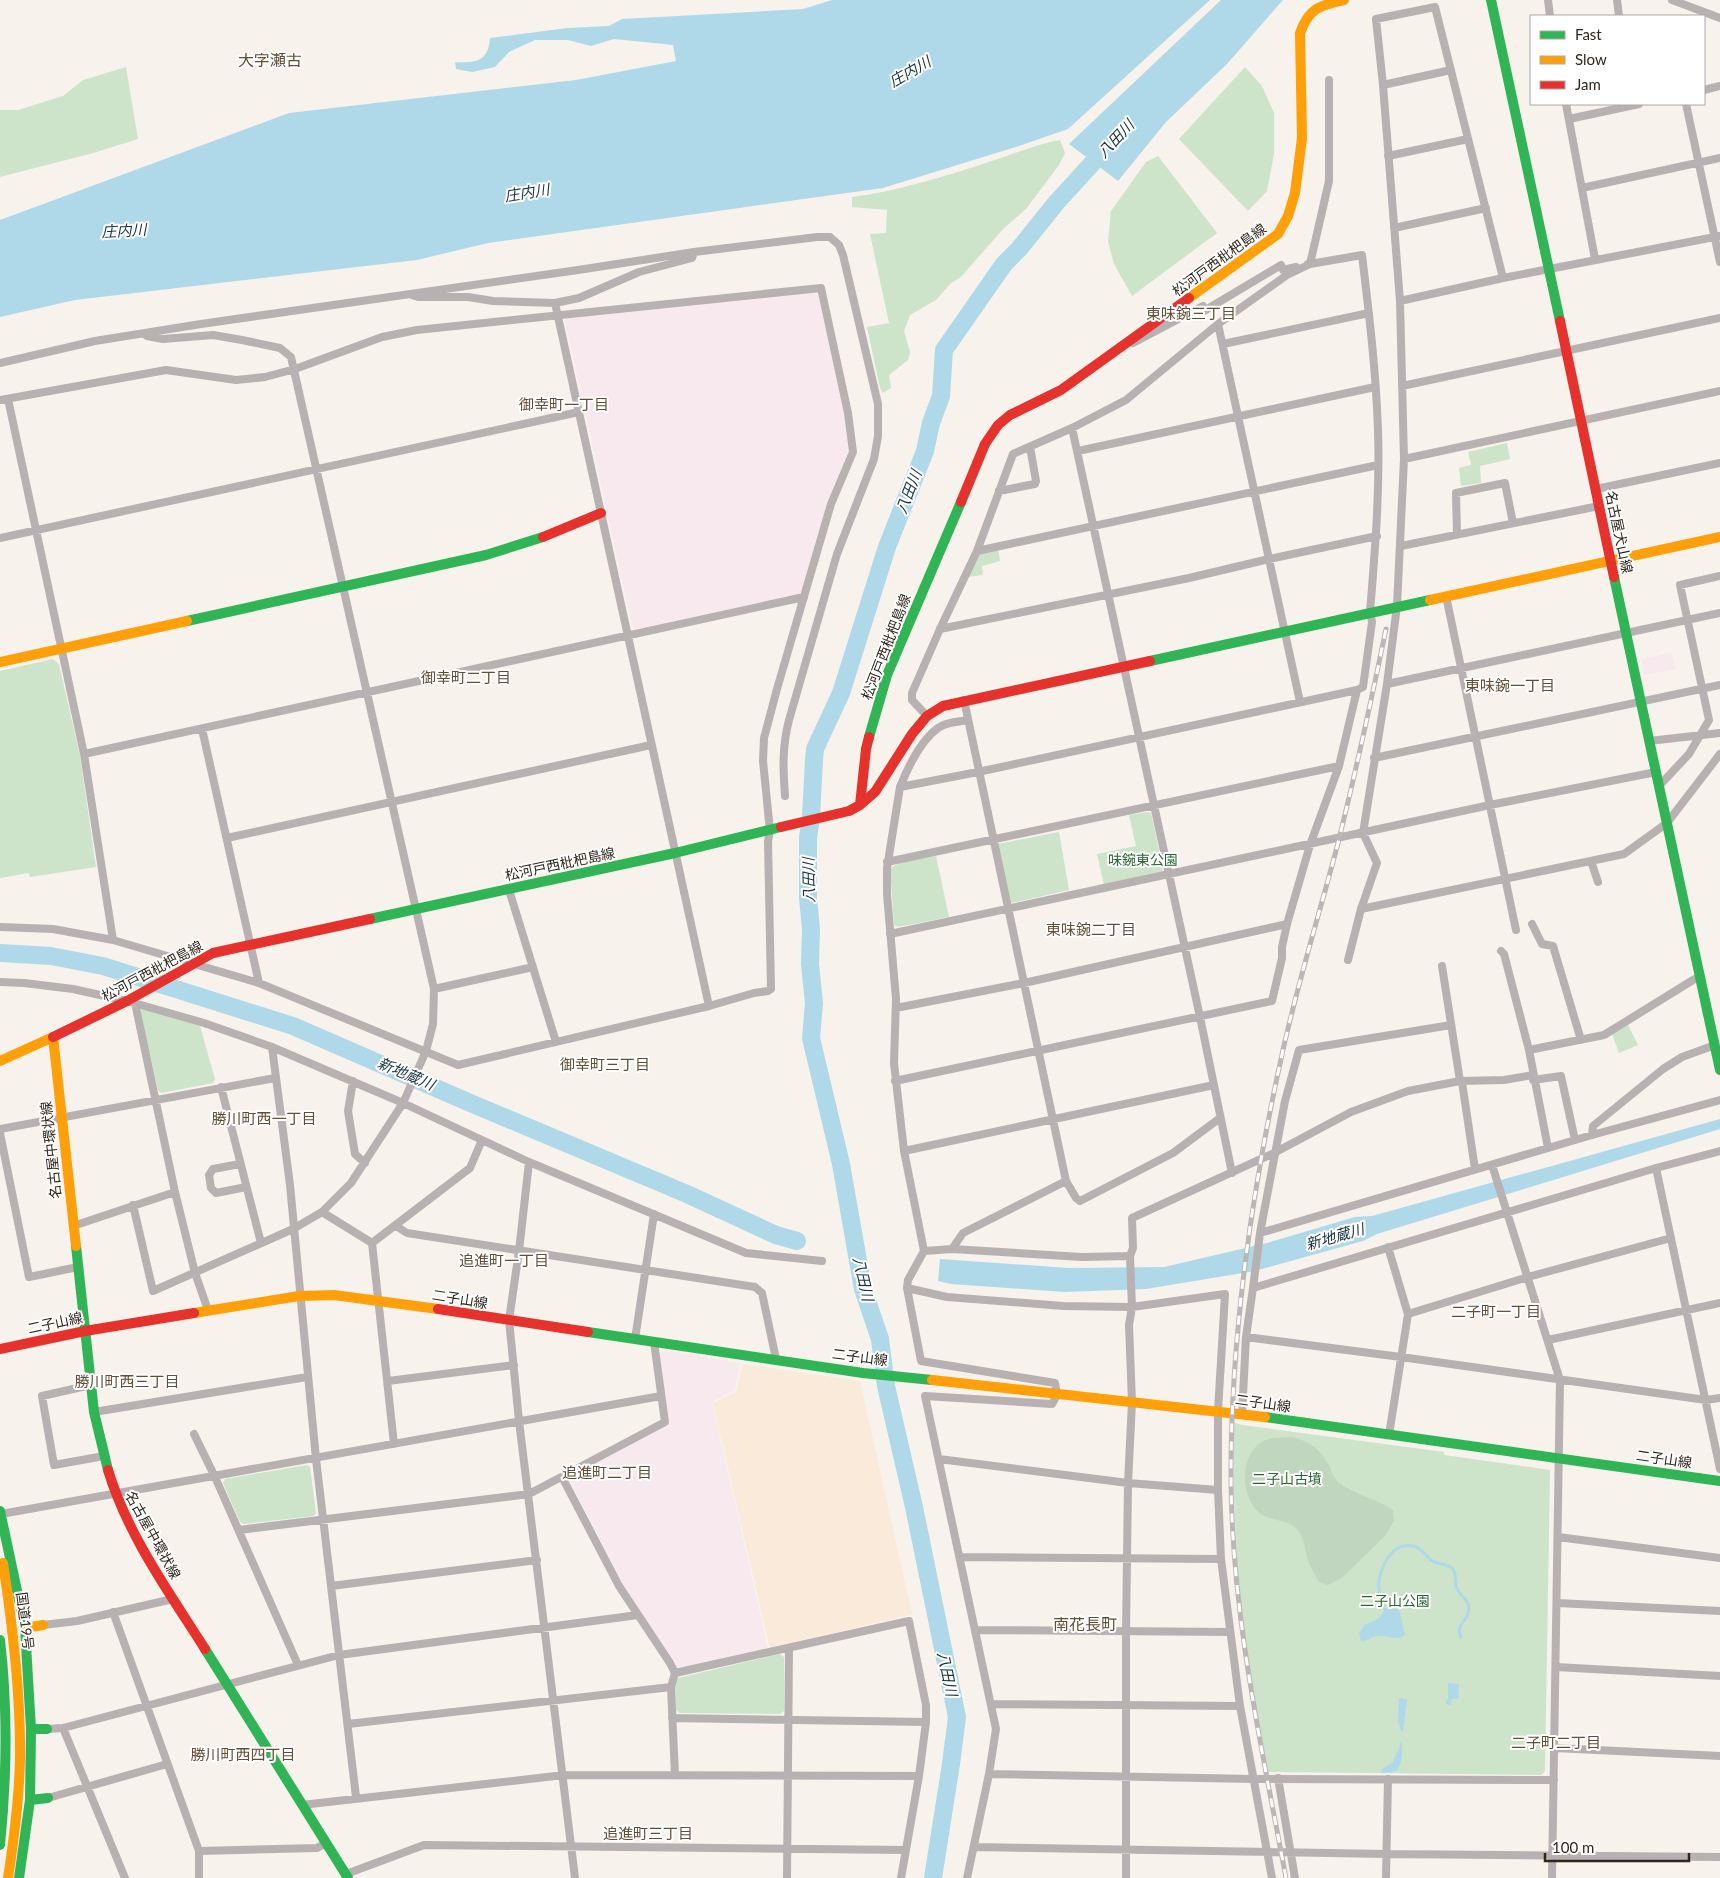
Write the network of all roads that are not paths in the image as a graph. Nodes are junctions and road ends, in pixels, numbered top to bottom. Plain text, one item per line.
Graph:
1 (1344, 0) edge
2 (1490, 0) edge
3 (1548, 0) edge
4 (1617, 0) edge
5 (1672, 0) edge
6 (1550, 15) edge
7 (1619, 15) edge
8 (1720, 18) edge
9 (1451, 70) junction
10 (1329, 80) dead end
11 (1383, 85) junction
12 (1720, 86) edge
13 (1705, 90) edge
14 (1566, 105) edge
15 (1630, 105) edge
16 (1686, 105) edge
17 (1569, 119) junction
18 (1468, 139) junction
19 (1388, 156) junction
20 (1720, 158) edge
21 (1699, 163) junction
22 (1582, 188) junction
23 (1486, 208) junction
24 (1394, 228) junction
25 (1717, 236) edge
26 (694, 252) junction
27 (1595, 260) junction
28 (1720, 262) edge
29 (1310, 264) junction
30 (1549, 269) junction
31 (1503, 278) junction
32 (409, 294) junction
33 (1400, 301) junction
34 (555, 304) junction
35 (1369, 313) junction
36 (557, 315) junction
37 (1720, 318) edge
38 (1218, 324) junction
39 (142, 334) junction
40 (1131, 340) junction
41 (1223, 344) junction
42 (1566, 350) junction
43 (0, 363) edge
44 (295, 369) junction
45 (1402, 386) junction
46 (1375, 387) junction
47 (1720, 391) edge
48 (4, 400) edge
49 (579, 412) junction
50 (1238, 416) junction
51 (1581, 421) junction
52 (1072, 428) junction
53 (1030, 446) junction
54 (1078, 451) junction
55 (1404, 459) junction
56 (1720, 463) edge
57 (1378, 464) junction
58 (317, 468) junction
59 (1596, 489) junction
60 (1254, 490) junction
61 (999, 491) junction
62 (1599, 506) junction
63 (600, 513) junction
64 (1513, 523) junction
65 (1094, 526) junction
66 (35, 530) junction
67 (1457, 534) junction
68 (1377, 536) junction
69 (1720, 537) edge
70 (0, 538) edge
71 (1401, 546) junction
72 (976, 551) junction
73 (1269, 559) junction
74 (1611, 561) junction
75 (1720, 576) edge
76 (343, 587) junction
77 (1108, 594) junction
78 (1446, 596) junction
79 (804, 597) junction
80 (1397, 606) junction
81 (1370, 612) junction
82 (1720, 612) edge
83 (1687, 620) junction
84 (940, 628) junction
85 (1285, 630) junction
86 (1626, 633) junction
87 (628, 636) junction
88 (62, 649) junction
89 (0, 662) edge
90 (1124, 666) junction
91 (1460, 668) junction
92 (1387, 684) junction
93 (1720, 685) edge
94 (1702, 689) junction
95 (1357, 690) junction
96 (367, 693) junction
97 (964, 700) junction
98 (1300, 702) junction
99 (1641, 702) junction
100 (927, 716) junction
101 (968, 720) junction
102 (202, 729) junction
103 (1720, 733) edge
104 (1699, 735) junction
105 (1140, 737) junction
106 (1475, 737) junction
107 (1650, 741) junction
108 (651, 746) junction
109 (84, 754) junction
110 (1720, 754) edge
111 (1374, 758) junction
112 (1339, 766) junction
113 (978, 772) junction
114 (1656, 772) junction
115 (900, 786) junction
116 (1659, 786) junction
117 (785, 796) dead end
118 (391, 802) junction
119 (860, 805) junction
120 (1490, 805) junction
121 (1154, 807) junction
122 (1667, 823) junction
123 (775, 830) junction
124 (1363, 833) junction
125 (227, 838) junction
126 (993, 840) junction
127 (1310, 845) junction
128 (675, 853) junction
129 (1591, 861) junction
130 (887, 862) junction
131 (1169, 875) junction
132 (1505, 878) junction
133 (1598, 882) dead end
134 (509, 890) junction
135 (415, 909) junction
136 (1009, 909) junction
137 (1361, 909) junction
138 (1287, 924) junction
139 (1532, 924) dead end
140 (0, 926) edge
141 (1516, 930) dead end
142 (890, 934) junction
143 (113, 940) junction
144 (251, 946) junction
145 (1184, 947) junction
146 (1501, 952) dead end
147 (1348, 960) dead end
148 (190, 965) junction
149 (1442, 966) dead end
150 (533, 967) junction
151 (1701, 976) junction
152 (0, 982) edge
153 (259, 982) junction
154 (1024, 983) junction
155 (434, 989) junction
156 (133, 1000) junction
157 (708, 1006) junction
158 (896, 1008) junction
159 (1200, 1017) junction
160 (1451, 1025) junction
161 (53, 1037) junction
162 (1581, 1040) junction
163 (1716, 1041) edge
164 (556, 1042) junction
165 (272, 1047) junction
166 (1529, 1050) junction
167 (426, 1051) junction
168 (1039, 1052) junction
169 (0, 1061) edge
170 (1720, 1070) edge
171 (1533, 1077) junction
172 (275, 1078) junction
173 (353, 1081) junction
174 (895, 1081) junction
175 (1461, 1082) junction
176 (1214, 1085) junction
177 (221, 1087) junction
178 (156, 1099) junction
179 (1720, 1100) edge
180 (404, 1103) junction
181 (61, 1118) junction
182 (1220, 1118) junction
183 (1054, 1120) junction
184 (0, 1131) edge
185 (1592, 1135) junction
186 (482, 1140) junction
187 (1576, 1140) junction
188 (1548, 1148) junction
189 (904, 1151) junction
190 (1720, 1151) edge
191 (1274, 1153) junction
192 (530, 1162) junction
193 (365, 1163) junction
194 (240, 1164) junction
195 (1493, 1168) junction
196 (1656, 1168) junction
197 (1475, 1169) junction
198 (1232, 1172) junction
199 (1066, 1181) junction
200 (246, 1187) junction
201 (175, 1192) junction
202 (133, 1205) junction
203 (1506, 1210) junction
204 (322, 1212) junction
205 (654, 1214) junction
206 (73, 1226) junction
207 (396, 1226) junction
208 (293, 1229) junction
209 (1260, 1232) junction
210 (1671, 1238) junction
211 (261, 1243) junction
212 (372, 1243) junction
213 (1388, 1247) junction
214 (952, 1249) junction
215 (519, 1251) junction
216 (924, 1252) junction
217 (1130, 1258) junction
218 (822, 1261) dead end
219 (78, 1267) junction
220 (646, 1271) junction
221 (195, 1273) junction
222 (1528, 1277) junction
223 (907, 1288) junction
224 (1253, 1288) junction
225 (299, 1296) junction
226 (379, 1300) junction
227 (1720, 1303) edge
228 (1132, 1304) junction
229 (208, 1310) junction
230 (1686, 1311) junction
231 (1408, 1314) junction
232 (509, 1320) junction
233 (85, 1330) junction
234 (1246, 1337) junction
235 (635, 1339) junction
236 (1548, 1340) junction
237 (654, 1342) junction
238 (0, 1348) edge
239 (1401, 1357) junction
240 (776, 1359) junction
241 (514, 1365) junction
242 (307, 1376) junction
243 (1560, 1380) junction
244 (388, 1381) junction
245 (91, 1386) junction
246 (1057, 1395) junction
247 (661, 1396) junction
248 (1720, 1398) edge
249 (1706, 1400) junction
250 (1132, 1402) junction
251 (1218, 1411) junction
252 (94, 1412) junction
253 (1242, 1415) junction
254 (519, 1421) junction
255 (194, 1434) dead end
256 (1389, 1434) junction
257 (394, 1444) junction
258 (104, 1456) junction
259 (1559, 1458) junction
260 (316, 1459) junction
261 (939, 1459) junction
262 (1720, 1469) edge
263 (215, 1477) junction
264 (562, 1477) junction
265 (1720, 1481) edge
266 (1128, 1483) junction
267 (1218, 1490) junction
268 (114, 1493) junction
269 (529, 1494) junction
270 (1, 1512) edge
271 (323, 1520) junction
272 (239, 1530) junction
273 (1558, 1537) junction
274 (0, 1548) edge
275 (960, 1557) junction
276 (1720, 1558) edge
277 (1127, 1559) junction
278 (1221, 1559) junction
279 (537, 1560) junction
280 (331, 1586) junction
281 (173, 1599) junction
282 (1557, 1603) junction
283 (113, 1612) junction
284 (1720, 1612) edge
285 (638, 1615) junction
286 (43, 1625) joint
287 (545, 1627) junction
288 (25, 1628) junction
289 (976, 1630) junction
290 (1126, 1632) junction
291 (1229, 1632) junction
292 (0, 1640) edge
293 (789, 1648) junction
294 (339, 1655) junction
295 (298, 1665) junction
296 (1556, 1667) junction
297 (675, 1673) junction
298 (1720, 1676) edge
299 (226, 1684) junction
300 (671, 1687) junction
301 (554, 1701) junction
302 (991, 1704) junction
303 (1126, 1705) junction
304 (147, 1706) junction
305 (1240, 1706) junction
306 (672, 1718) junction
307 (788, 1718) junction
308 (926, 1722) junction
309 (348, 1724) junction
310 (64, 1728) junction
311 (31, 1729) junction
312 (47, 1729) joint
313 (1555, 1748) junction
314 (1720, 1756) edge
315 (167, 1764) junction
316 (989, 1774) junction
317 (564, 1775) junction
318 (675, 1775) junction
319 (787, 1775) junction
320 (919, 1776) junction
321 (1127, 1777) junction
322 (1278, 1778) junction
323 (1254, 1779) junction
324 (1388, 1780) junction
325 (1554, 1780) junction
326 (86, 1786) junction
327 (48, 1798) joint
328 (356, 1798) junction
329 (30, 1800) junction
330 (302, 1805) junction
331 (326, 1843) junction
332 (0, 1845) edge
333 (571, 1846) junction
334 (974, 1847) junction
335 (787, 1849) junction
336 (906, 1850) junction
337 (1126, 1850) junction
338 (199, 1851) junction
339 (1267, 1851) junction
340 (1290, 1851) junction
341 (1386, 1854) junction
342 (1552, 1854) junction
343 (1720, 1858) edge
344 (347, 1876) edge
345 (1126, 1876) edge
346 (8, 1878) edge
347 (19, 1878) edge
348 (125, 1878) edge
349 (199, 1878) edge
350 (575, 1878) edge
351 (787, 1878) edge
352 (901, 1878) edge
353 (968, 1878) edge
354 (1272, 1878) edge
355 (1295, 1878) edge
356 (1386, 1878) edge
357 (1552, 1878) edge

1 - 40 main road, 松河戸西枇杷島線
2 - 30 main road, 名古屋犬山線
3 - 6 street
4 - 7 street
5 - 8 street
9 - 11 street
9 - 11 street
9 - 18 street
10 - 29 street
11 - 19 street
12 - 13 street
14 - 17 street
15 - 17 street
16 - 21 street
17 - 22 street
18 - 19 street
18 - 23 street
19 - 24 street
20 - 21 street
21 - 22 street
21 - 25 street
22 - 27 street
23 - 24 street
23 - 31 street
24 - 33 street
25 - 27 street
25 - 28 street
26 - 32 street
26 - 34 street
26 - 117 street
27 - 30 street
29 - 35 street
29 - 38 street
29 - 40 street
30 - 31 street
30 - 42 main road, 名古屋犬山線
31 - 33 street
32 - 34 street
32 - 39 street
33 - 45 street
34 - 36 street
35 - 41 street
35 - 46 street
36 - 44 street
36 - 49 street
36 - 79 street
37 - 42 street
38 - 41 street
38 - 52 street
39 - 43 street
39 - 44 street
40 - 119 main road, 松河戸西枇杷島線
41 - 50 street
42 - 45 street
42 - 51 main road, 名古屋犬山線
44 - 48 street
44 - 58 street
45 - 55 street
46 - 50 street
46 - 57 street
47 - 51 street
48 - 66 street
49 - 58 street
49 - 63 street
50 - 54 street
50 - 60 street
51 - 55 street
51 - 59 main road, 名古屋犬山線
52 - 53 street
52 - 54 street
53 - 61 street
53 - 61 street
54 - 65 street
55 - 71 street
56 - 59 street
57 - 60 street
57 - 68 street
58 - 66 street
58 - 76 street
59 - 62 main road, 名古屋犬山線
60 - 65 street
60 - 73 street
61 - 72 street
62 - 64 street
62 - 74 main road, 名古屋犬山線
63 - 76 main road
63 - 87 street
64 - 67 street
64 - 67 street
65 - 72 street
65 - 77 street
66 - 70 street
66 - 88 street
67 - 71 street
68 - 73 street
68 - 81 street
69 - 74 main road
71 - 80 street
72 - 84 street
73 - 77 street
73 - 85 street
74 - 78 main road
74 - 86 main road, 名古屋犬山線
75 - 83 street
76 - 88 main road
76 - 96 street
77 - 84 street
77 - 90 street
78 - 80 main road
78 - 91 street
79 - 87 street
79 - 123 street
80 - 81 main road
80 - 92 street
81 - 85 main road
81 - 95 street
82 - 83 street
83 - 86 street
83 - 94 street
84 - 100 street
85 - 90 main road
85 - 98 street
86 - 91 street
86 - 99 main road, 名古屋犬山線
87 - 96 street
87 - 108 street
88 - 89 main road
88 - 109 street
90 - 97 main road
90 - 105 street
91 - 92 street
91 - 106 street
92 - 111 street
93 - 94 street
94 - 99 street
94 - 104 street
95 - 98 street
95 - 112 street
96 - 102 street
96 - 118 street
97 - 100 main road
97 - 101 street
98 - 105 street
99 - 106 street
99 - 107 main road, 名古屋犬山線
100 - 119 main road
101 - 113 street
101 - 115 street
102 - 109 street
102 - 125 street
103 - 104 street
104 - 107 street
104 - 116 street
105 - 113 street
105 - 121 street
106 - 111 street
106 - 120 street
107 - 114 main road, 名古屋犬山線
108 - 118 street
108 - 128 street
109 - 143 street
110 - 122 street
111 - 124 street
112 - 121 street
112 - 127 street
113 - 115 street
113 - 126 street
114 - 116 main road, 名古屋犬山線
114 - 120 street
115 - 130 street
116 - 122 main road, 名古屋犬山線
118 - 125 street
118 - 135 street
119 - 123 main road, 松河戸西枇杷島線
120 - 124 street
120 - 132 street
121 - 126 street
121 - 131 street
122 - 129 street
122 - 151 main road, 名古屋犬山線
123 - 128 main road, 松河戸西枇杷島線
123 - 157 street
124 - 127 street
124 - 137 street
125 - 144 street
126 - 130 street
126 - 136 street
127 - 131 street
127 - 138 street
128 - 134 main road, 松河戸西枇杷島線
128 - 157 street
129 - 132 street
129 - 133 street
130 - 142 street
131 - 136 street
131 - 145 street
132 - 137 street
132 - 141 street
134 - 135 main road, 松河戸西枇杷島線
134 - 150 street
135 - 144 main road, 松河戸西枇杷島線
135 - 155 street
136 - 142 street
136 - 154 street
137 - 147 street
138 - 145 street
138 - 159 street
139 - 162 street
140 - 143 street
142 - 158 street
143 - 148 street
144 - 148 main road, 松河戸西枇杷島線
144 - 153 street
145 - 154 street
145 - 159 street
146 - 166 street
148 - 153 street
148 - 156 main road, 松河戸西枇杷島線
149 - 160 street
150 - 155 street
150 - 164 street
151 - 162 street
151 - 163 main road, 名古屋犬山線
152 - 156 street
153 - 167 street
154 - 158 street
154 - 168 street
155 - 167 street
156 - 161 main road, 松河戸西枇杷島線
156 - 165 street
156 - 178 street
157 - 164 street
158 - 174 street
159 - 168 street
159 - 176 street
160 - 175 street
160 - 191 street
161 - 169 main road
161 - 181 main road, 名古屋中環状線
162 - 166 street
163 - 170 main road, 名古屋犬山線
163 - 185 street
164 - 167 street
165 - 172 street
165 - 173 street
166 - 171 street
167 - 180 street
168 - 174 street
168 - 183 street
171 - 175 street
171 - 187 street
171 - 188 street
172 - 177 street
172 - 208 street
173 - 180 street
173 - 193 street
174 - 189 street
175 - 191 street
175 - 197 street
176 - 182 street
176 - 183 street
177 - 178 street
177 - 194 street
178 - 181 street
178 - 201 street
179 - 185 street
180 - 186 street
180 - 193 street
181 - 184 street
181 - 206 main road, 名古屋中環状線
182 - 198 street
182 - 199 street
183 - 189 street
183 - 199 street
184 - 219 street
185 - 187 street
186 - 192 street
186 - 207 street
187 - 188 street
188 - 195 street
189 - 216 street
190 - 196 street
191 - 198 street
191 - 209 street
192 - 205 street
192 - 215 street
193 - 204 street
194 - 200 street
194 - 200 street
195 - 197 street
195 - 203 street
196 - 203 street
196 - 210 street
197 - 209 street
198 - 217 street
199 - 214 street
200 - 211 street
201 - 202 street
201 - 221 street
202 - 206 street
202 - 221 street
203 - 213 street
203 - 222 street
204 - 208 street
204 - 212 street
205 - 218 street
205 - 220 street
206 - 219 main road, 名古屋中環状線
207 - 212 street
207 - 215 street
208 - 211 street
208 - 225 street
209 - 224 street
210 - 222 street
210 - 230 street
211 - 221 street
212 - 226 street
213 - 224 street
213 - 231 street
214 - 216 street
214 - 217 street
215 - 220 street
215 - 232 street
216 - 223 street
217 - 228 street
219 - 233 main road, 名古屋中環状線
220 - 235 street
220 - 240 street
221 - 229 street
222 - 231 street
222 - 236 street
223 - 228 street
223 - 246 street
224 - 234 street
225 - 226 main road, 二子山線
225 - 229 main road, 二子山線
225 - 242 street
226 - 232 main road, 二子山線
226 - 244 street
227 - 230 street
228 - 250 street
228 - 251 street
229 - 233 main road, 二子山線
230 - 236 street
230 - 249 street
231 - 239 street
232 - 235 main road, 二子山線
232 - 241 street
233 - 238 main road, 二子山線
233 - 245 main road, 名古屋中環状線
234 - 239 street
234 - 253 street
235 - 237 main road, 二子山線
236 - 243 street
237 - 240 main road, 二子山線
237 - 247 street
239 - 243 street
239 - 256 street
240 - 246 main road, 二子山線
241 - 244 street
241 - 254 street
242 - 252 street
242 - 260 street
243 - 249 street
243 - 259 street
244 - 257 street
245 - 252 main road, 名古屋中環状線
245 - 258 street
246 - 250 main road, 二子山線
246 - 261 street
247 - 254 street
247 - 264 street
248 - 249 street
249 - 262 street
250 - 251 main road, 二子山線
250 - 266 street
251 - 253 main road, 二子山線
251 - 267 street
252 - 258 main road, 名古屋中環状線
253 - 256 main road, 二子山線
254 - 257 street
254 - 269 street
255 - 263 street
256 - 259 main road, 二子山線
257 - 260 street
258 - 268 main road, 名古屋中環状線
259 - 265 main road, 二子山線
259 - 273 street
260 - 263 street
260 - 271 street
261 - 266 street
261 - 275 street
263 - 268 street
263 - 272 street
264 - 269 street
264 - 285 street
266 - 267 street
266 - 277 street
267 - 278 street
268 - 270 street
268 - 281 main road, 名古屋中環状線
269 - 271 street
269 - 279 street
270 - 288 main road
271 - 272 street
271 - 280 street
272 - 295 street
273 - 276 street
273 - 282 street
274 - 346 main road, 国道19号
275 - 277 street
275 - 289 street
277 - 278 street
277 - 290 street
278 - 291 street
279 - 280 street
279 - 287 street
280 - 294 street
281 - 283 street
281 - 299 main road, 名古屋中環状線
282 - 284 street
282 - 296 street
283 - 286 street
283 - 304 street
285 - 287 street
285 - 297 street
286 - 288 main road
287 - 294 street
287 - 301 street
288 - 311 main road
289 - 290 street
289 - 302 street
290 - 291 street
290 - 303 street
291 - 305 street
292 - 332 main road, 国道19号
293 - 297 street
293 - 307 street
293 - 308 street
294 - 295 street
294 - 309 street
295 - 299 street
296 - 298 street
296 - 313 street
297 - 300 street
299 - 304 street
299 - 330 main road, 名古屋中環状線
300 - 301 street
300 - 306 street
301 - 309 street
301 - 317 street
302 - 303 street
302 - 316 street
303 - 305 street
303 - 321 street
304 - 310 street
304 - 315 street
305 - 323 street
306 - 307 street
306 - 318 street
307 - 308 street
307 - 319 street
308 - 320 street
309 - 328 street
310 - 312 street
310 - 326 street
311 - 312 main road
311 - 329 main road
313 - 314 street
313 - 325 street
315 - 326 street
315 - 338 street
316 - 321 street
316 - 334 street
317 - 318 street
317 - 328 street
317 - 333 street
318 - 319 street
319 - 320 street
319 - 335 street
320 - 336 street
321 - 323 street
321 - 337 street
322 - 323 street
322 - 324 street
322 - 340 street
323 - 339 street
324 - 325 street
324 - 341 street
325 - 342 street
326 - 327 street
326 - 348 street
327 - 329 main road
328 - 330 street
329 - 347 main road
330 - 331 main road, 名古屋中環状線
331 - 338 street
331 - 344 main road, 名古屋中環状線
333 - 335 street
333 - 344 street
333 - 350 street
334 - 337 street
334 - 353 street
335 - 336 street
335 - 351 street
336 - 352 street
337 - 339 street
337 - 345 street
338 - 349 street
339 - 340 street
339 - 354 street
340 - 341 street
340 - 355 street
341 - 342 street
341 - 356 street
342 - 343 street
342 - 357 street

